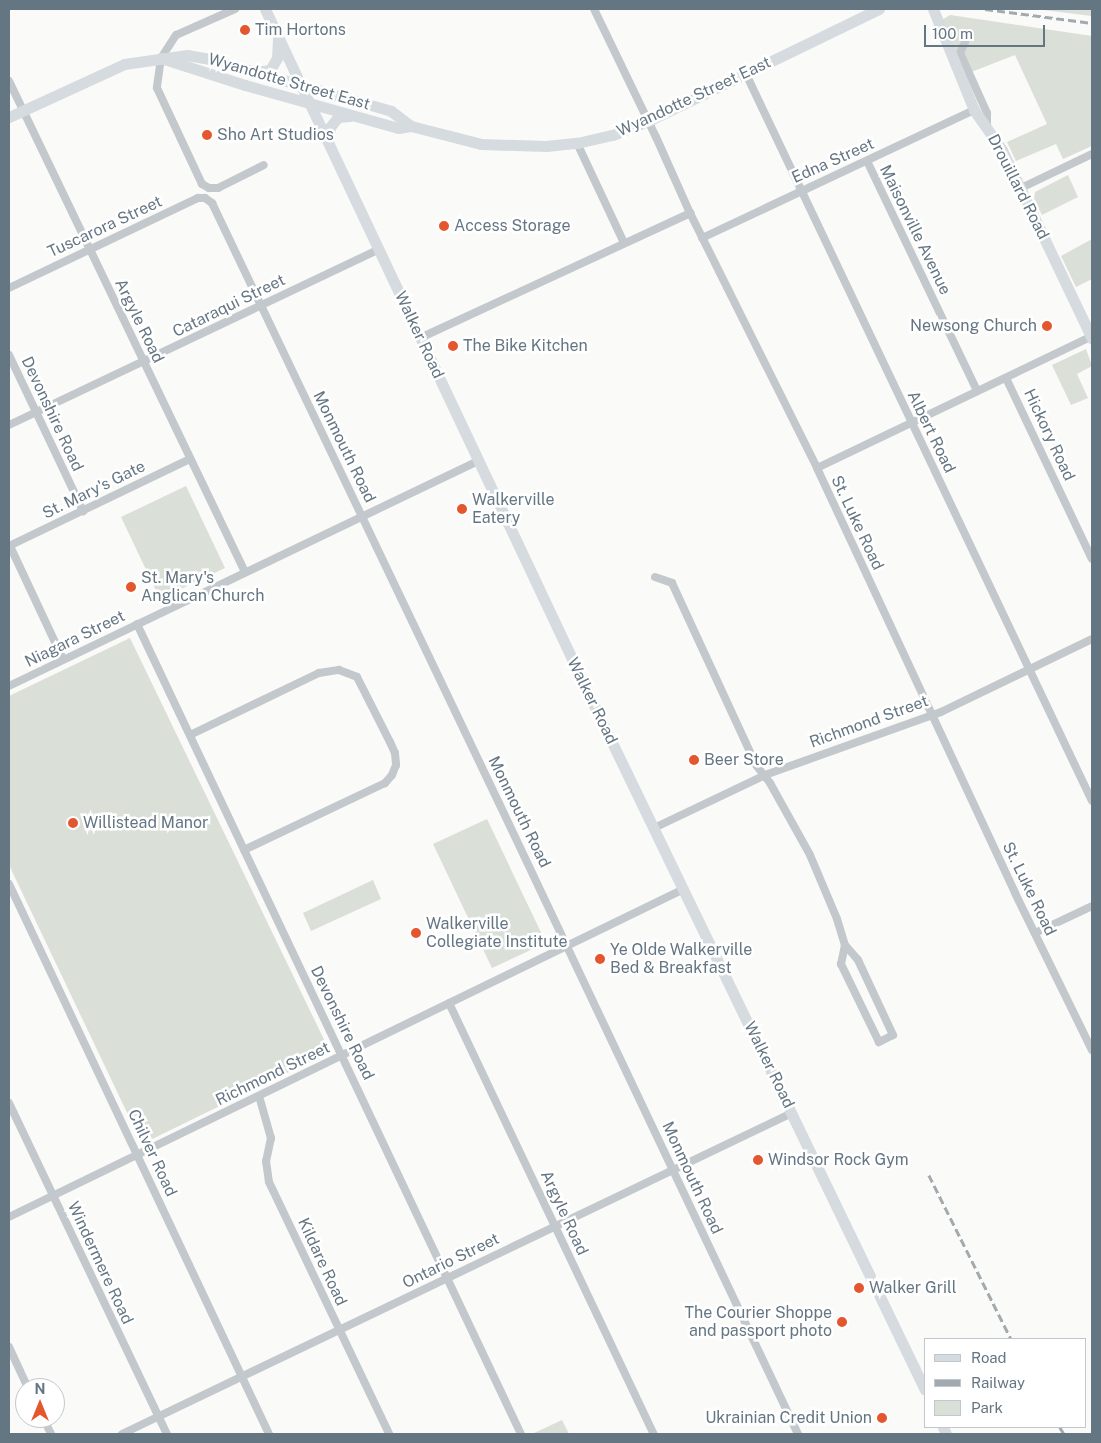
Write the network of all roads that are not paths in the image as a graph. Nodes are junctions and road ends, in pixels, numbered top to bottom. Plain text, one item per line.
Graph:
1 (235, 9) edge
2 (264, 9) edge
3 (594, 9) edge
4 (879, 9) edge
5 (933, 9) edge
6 (278, 37) junction
7 (965, 42) dead end
8 (161, 58) junction
9 (256, 72) junction
10 (746, 74) junction
11 (9, 81) edge
12 (301, 85) junction
13 (309, 102) junction
14 (974, 110) junction
15 (23, 111) junction
16 (356, 116) junction
17 (9, 117) edge
18 (648, 121) junction
19 (411, 126) junction
20 (987, 126) junction
21 (328, 142) junction
22 (577, 143) junction
23 (1092, 154) edge
24 (867, 161) junction
25 (264, 165) dead end
26 (1020, 188) junction
27 (802, 190) junction
28 (212, 203) joint
29 (690, 213) junction
30 (702, 238) junction
31 (624, 243) junction
32 (89, 249) junction
33 (379, 249) junction
34 (9, 288) edge
35 (261, 306) junction
36 (1092, 337) edge
37 (420, 338) junction
38 (9, 355) edge
39 (144, 362) junction
40 (1006, 378) junction
41 (977, 391) junction
42 (36, 412) junction
43 (912, 423) junction
44 (9, 425) edge
45 (190, 459) junction
46 (478, 461) junction
47 (816, 468) junction
48 (83, 511) junction
49 (361, 515) junction
50 (9, 546) edge
51 (1092, 559) edge
52 (245, 572) junction
53 (655, 576) dead end
54 (137, 624) junction
55 (1092, 640) edge
56 (64, 659) junction
57 (1030, 669) junction
58 (9, 686) edge
59 (931, 713) junction
60 (190, 736) junction
61 (764, 775) junction
62 (1092, 801) edge
63 (654, 828) junction
64 (244, 850) junction
65 (9, 884) edge
66 (684, 889) junction
67 (1092, 906) edge
68 (1035, 933) junction
69 (845, 945) junction
70 (567, 946) junction
71 (449, 1003) junction
72 (1092, 1050) edge
73 (342, 1056) junction
74 (259, 1096) junction
75 (9, 1103) edge
76 (792, 1113) junction
77 (138, 1154) junction
78 (673, 1170) junction
79 (53, 1195) junction
80 (9, 1216) edge
81 (555, 1226) junction
82 (448, 1278) junction
83 (340, 1330) junction
84 (9, 1347) edge
85 (242, 1377) junction
86 (23, 1378) edge
87 (924, 1388) edge
88 (158, 1417) junction
89 (122, 1434) edge
90 (167, 1434) edge
91 (269, 1434) edge
92 (389, 1434) edge
93 (520, 1434) edge
94 (654, 1434) edge
95 (798, 1434) edge

1 - 8 street
2 - 6 main road, Walker Road
3 - 18 street, St. Luke Road
4 - 10 main road, Wyandotte Street East
5 - 14 main road, Drouillard Road
6 - 9 main road
6 - 12 main road, Walker Road
7 - 20 street
8 - 9 main road, Wyandotte Street East
8 - 13 main road, Wyandotte Street East
8 - 15 main road, Wyandotte Street East
8 - 25 street
9 - 12 main road, Wyandotte Street East
10 - 18 main road, Wyandotte Street East
10 - 27 street, Albert Road
11 - 15 street, Argyle Road
12 - 13 main road, Walker Road
12 - 19 main road, Wyandotte Street East
13 - 16 main road, Wyandotte Street East
13 - 21 main road, Walker Road
14 - 20 main road, Drouillard Road
14 - 24 street, Edna Street
15 - 17 main road, Wyandotte Street East
15 - 32 street, Argyle Road
16 - 19 main road, Wyandotte Street East
16 - 21 main road
18 - 22 main road, Wyandotte Street East
18 - 29 street, St. Luke Road
19 - 22 main road, Wyandotte Street East
20 - 26 main road, Drouillard Road
21 - 33 main road, Walker Road
22 - 31 street
23 - 26 street
24 - 27 street, Edna Street
24 - 41 street, Maisonville Avenue
26 - 36 main road, Drouillard Road
27 - 30 street, Edna Street
27 - 43 street, Albert Road
28 - 32 street, Tuscarora Street
28 - 35 street, Monmouth Road
29 - 30 street, St. Luke Road
29 - 31 street
30 - 47 street, St. Luke Road
31 - 37 street
32 - 34 street, Tuscarora Street
32 - 39 street, Argyle Road
33 - 35 street, Cataraqui Street
33 - 37 main road, Walker Road
35 - 39 street, Cataraqui Street
35 - 49 street, Monmouth Road
36 - 40 street
37 - 46 main road, Walker Road
38 - 42 street, Devonshire Road
39 - 42 street, Cataraqui Street
39 - 45 street, Argyle Road
40 - 41 street
40 - 51 street, Hickory Road
41 - 43 street
42 - 44 street, Cataraqui Street
42 - 48 street, Devonshire Road
43 - 47 street
43 - 57 street, Albert Road
45 - 48 street, St. Mary's Gate
45 - 52 street, Argyle Road
46 - 49 street, Niagara Street
46 - 63 main road, Walker Road
47 - 59 street, St. Luke Road
48 - 50 street, St. Mary's Gate
49 - 52 street, Niagara Street
49 - 70 street, Monmouth Road
50 - 56 street
52 - 54 street, Niagara Street
53 - 61 street
54 - 56 street, Niagara Street
54 - 60 street, Devonshire Road
55 - 57 street, Richmond Street
56 - 58 street, Niagara Street
57 - 59 street, Richmond Street
57 - 62 street, Albert Road
59 - 61 street, Richmond Street
59 - 68 street, St. Luke Road
60 - 64 street, Devonshire Road
60 - 64 street
61 - 63 street, Richmond Street
61 - 69 street
63 - 66 main road, Walker Road
64 - 73 street, Devonshire Road
65 - 77 street, Chilver Road
66 - 70 street, Richmond Street
66 - 76 main road, Walker Road
67 - 68 street
68 - 72 street, St. Luke Road
69 - 69 street
70 - 71 street, Richmond Street
70 - 78 street, Monmouth Road
71 - 73 street, Richmond Street
71 - 81 street, Argyle Road
73 - 74 street, Richmond Street
73 - 82 street, Devonshire Road
74 - 77 street, Richmond Street
74 - 83 street, Kildare Road
75 - 79 street, Windermere Road
76 - 78 street, Ontario Street
76 - 87 main road, Walker Road
77 - 79 street, Richmond Street
77 - 85 street, Chilver Road
78 - 81 street, Ontario Street
78 - 95 street, Monmouth Road
79 - 80 street, Richmond Street
79 - 88 street, Windermere Road
81 - 82 street, Ontario Street
81 - 94 street, Argyle Road
82 - 83 street, Ontario Street
82 - 93 street, Devonshire Road
83 - 85 street, Ontario Street
83 - 92 street, Kildare Road
84 - 86 street
85 - 88 street, Ontario Street
85 - 91 street, Chilver Road
88 - 89 street, Ontario Street
88 - 90 street, Windermere Road

